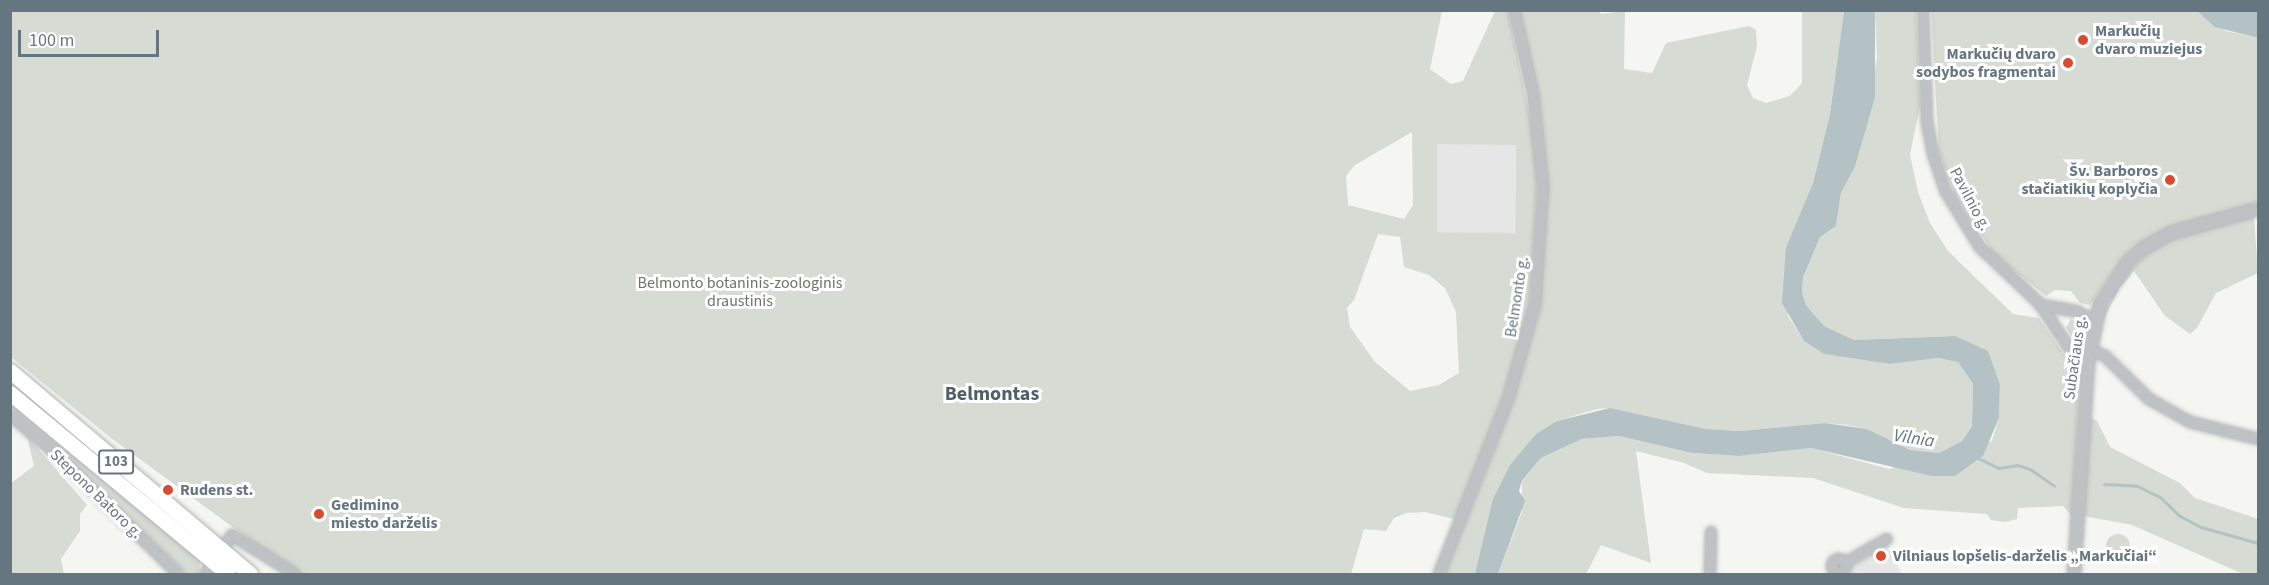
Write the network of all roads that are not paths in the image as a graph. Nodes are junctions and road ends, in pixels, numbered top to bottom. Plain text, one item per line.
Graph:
1 (1514, 10) edge
2 (1923, 10) edge
3 (2259, 209) edge
4 (2040, 304) junction
5 (2061, 311) junction
6 (2094, 321) junction
7 (2055, 324) junction
8 (2089, 349) junction
9 (2088, 363) junction
10 (10, 371) edge
11 (10, 393) edge
12 (10, 416) edge
13 (2259, 439) edge
14 (1711, 532) dead end
15 (1887, 539) dead end
16 (214, 564) edge
17 (1843, 570) edge
18 (178, 574) edge
19 (228, 574) edge
20 (250, 574) edge
21 (295, 574) edge
22 (1439, 574) edge
23 (1710, 574) edge
24 (2074, 574) edge

1 - 22 street, Belmonto g.
2 - 4 street, Pavilnio g.
3 - 6 street, Subačiaus g.
4 - 5 street, Pavilnio g.
4 - 7 street, Pavilnio g.
5 - 6 street, Pavilnio g.
5 - 7 street
6 - 8 street, Subačiaus g.
7 - 9 street, Pavilnio g.
8 - 9 street, Subačiaus g.
8 - 13 street
9 - 24 street, Subačiaus g.
10 - 16 main road, Stepono Batoro g. / 103
11 - 16 main road, Stepono Batoro g. / 103
12 - 18 street, Stepono Batoro g.
14 - 23 street
15 - 17 street
16 - 19 main road, Stepono Batoro g. / 103
16 - 20 main road, Stepono Batoro g. / 103
16 - 21 street

